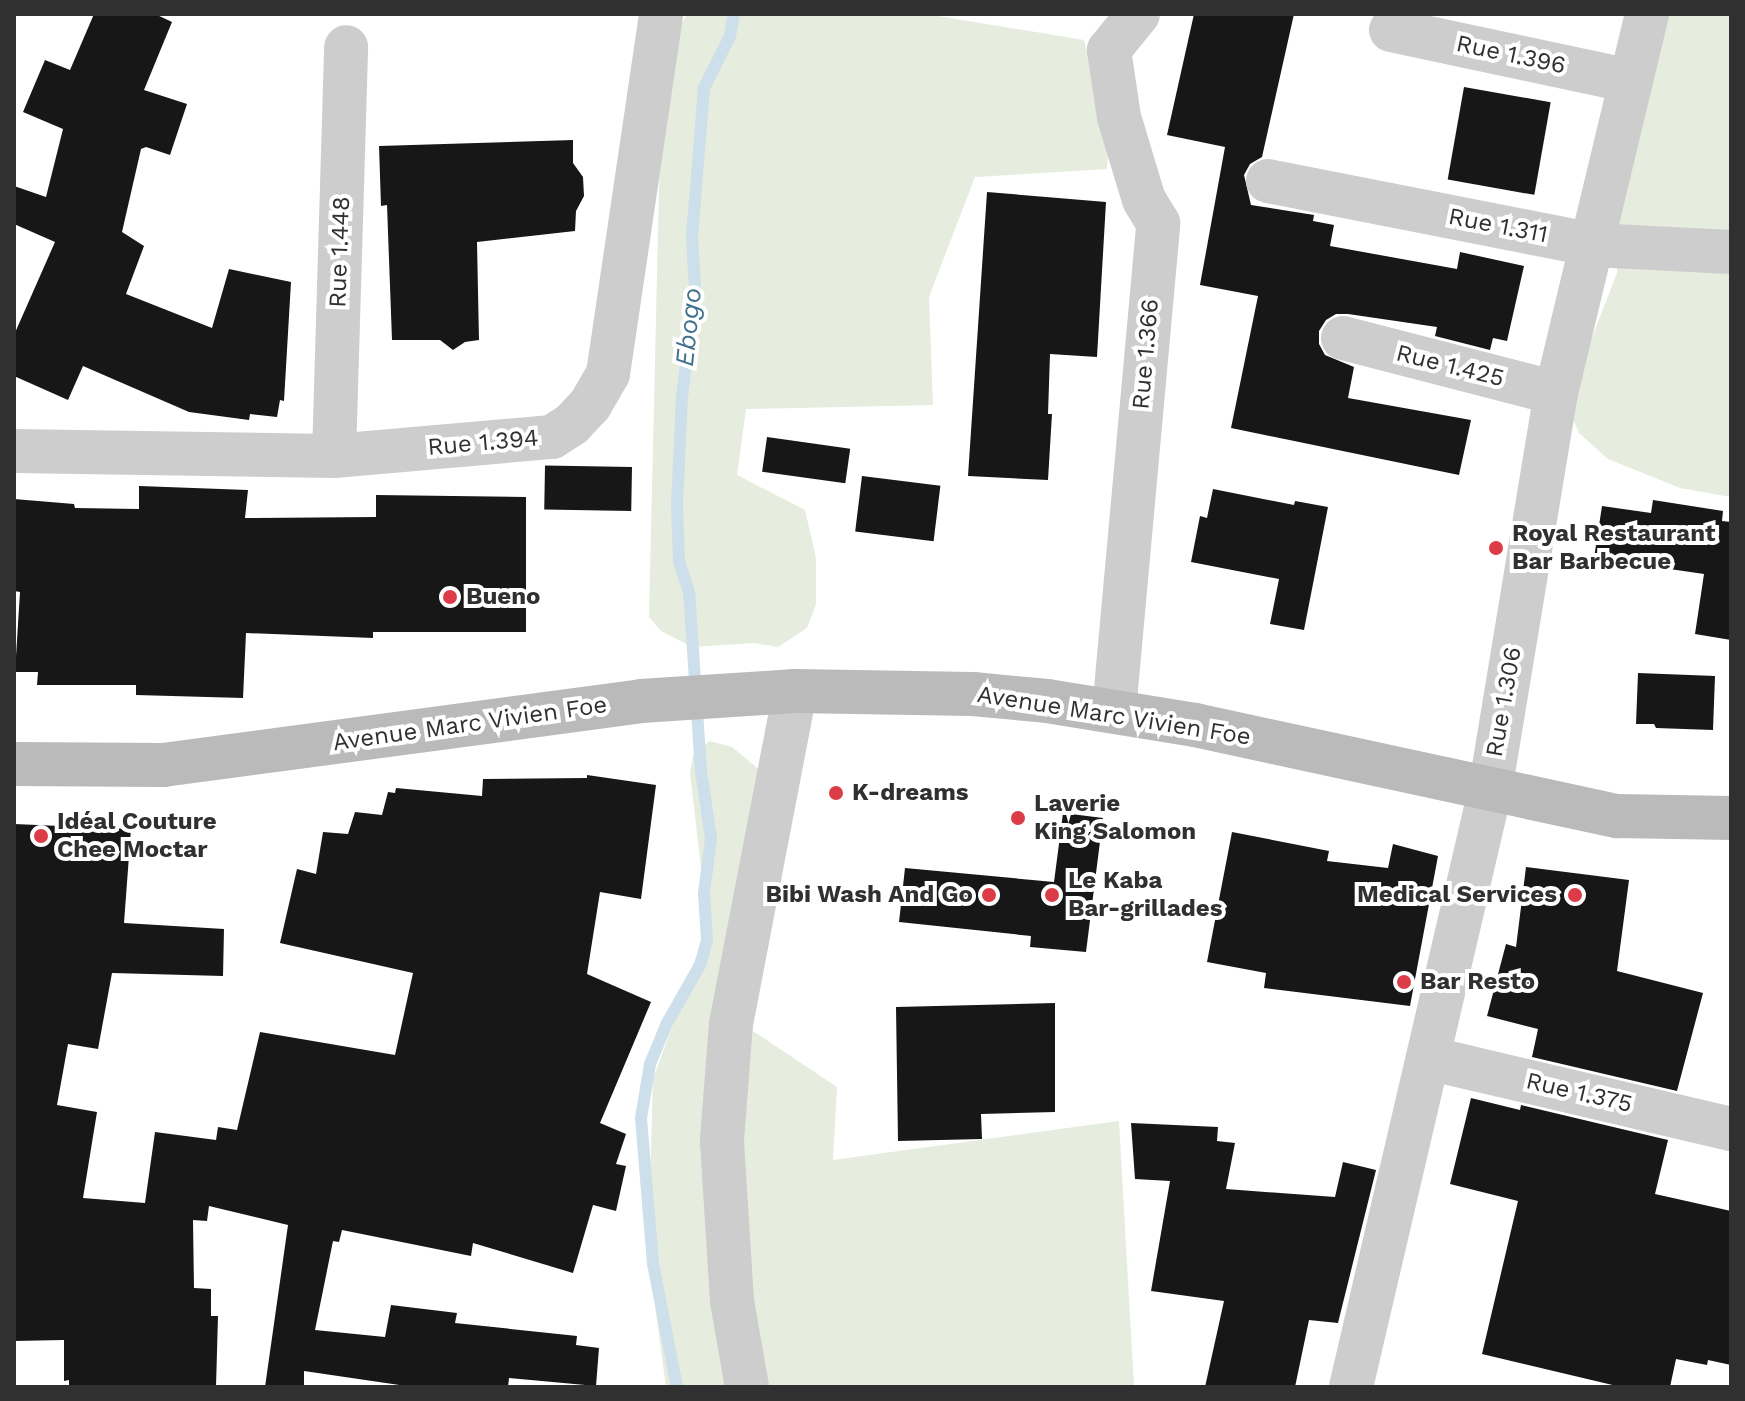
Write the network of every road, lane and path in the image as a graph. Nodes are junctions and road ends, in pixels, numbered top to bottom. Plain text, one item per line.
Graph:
1 (661, 14) edge
2 (1138, 14) edge
3 (1647, 14) edge
4 (1391, 30) dead end
5 (346, 47) dead end
6 (1631, 81) junction
7 (1268, 181) dead end
8 (1593, 245) junction
9 (1731, 252) edge
10 (1343, 338) dead end
11 (1556, 393) junction
12 (14, 451) edge
13 (334, 456) junction
14 (795, 691) junction
15 (1114, 711) junction
16 (14, 764) edge
17 (1490, 791) junction
18 (1731, 818) edge
19 (1428, 1058) junction
20 (1731, 1129) edge
21 (747, 1387) edge
22 (1351, 1387) edge

1 - 13 street, Rue 1.394
2 - 15 street, Rue 1.366
3 - 6 street, Rue 1.306
4 - 6 street, Rue 1.396
5 - 13 street, Rue 1.448
6 - 8 street, Rue 1.306
7 - 8 street, Rue 1.311
8 - 9 street, Rue 1.311
8 - 11 street, Rue 1.306
10 - 11 street, Rue 1.425
11 - 17 street, Rue 1.306
12 - 13 street, Rue 1.394
14 - 15 main road, Avenue Marc Vivien Foe
14 - 16 main road, Avenue Marc Vivien Foe
14 - 21 street
15 - 17 main road, Avenue Marc Vivien Foe
17 - 18 main road, Avenue Marc Vivien Foe
17 - 19 street, Rue 1.306
19 - 20 street, Rue 1.375
19 - 22 street, Rue 1.306

